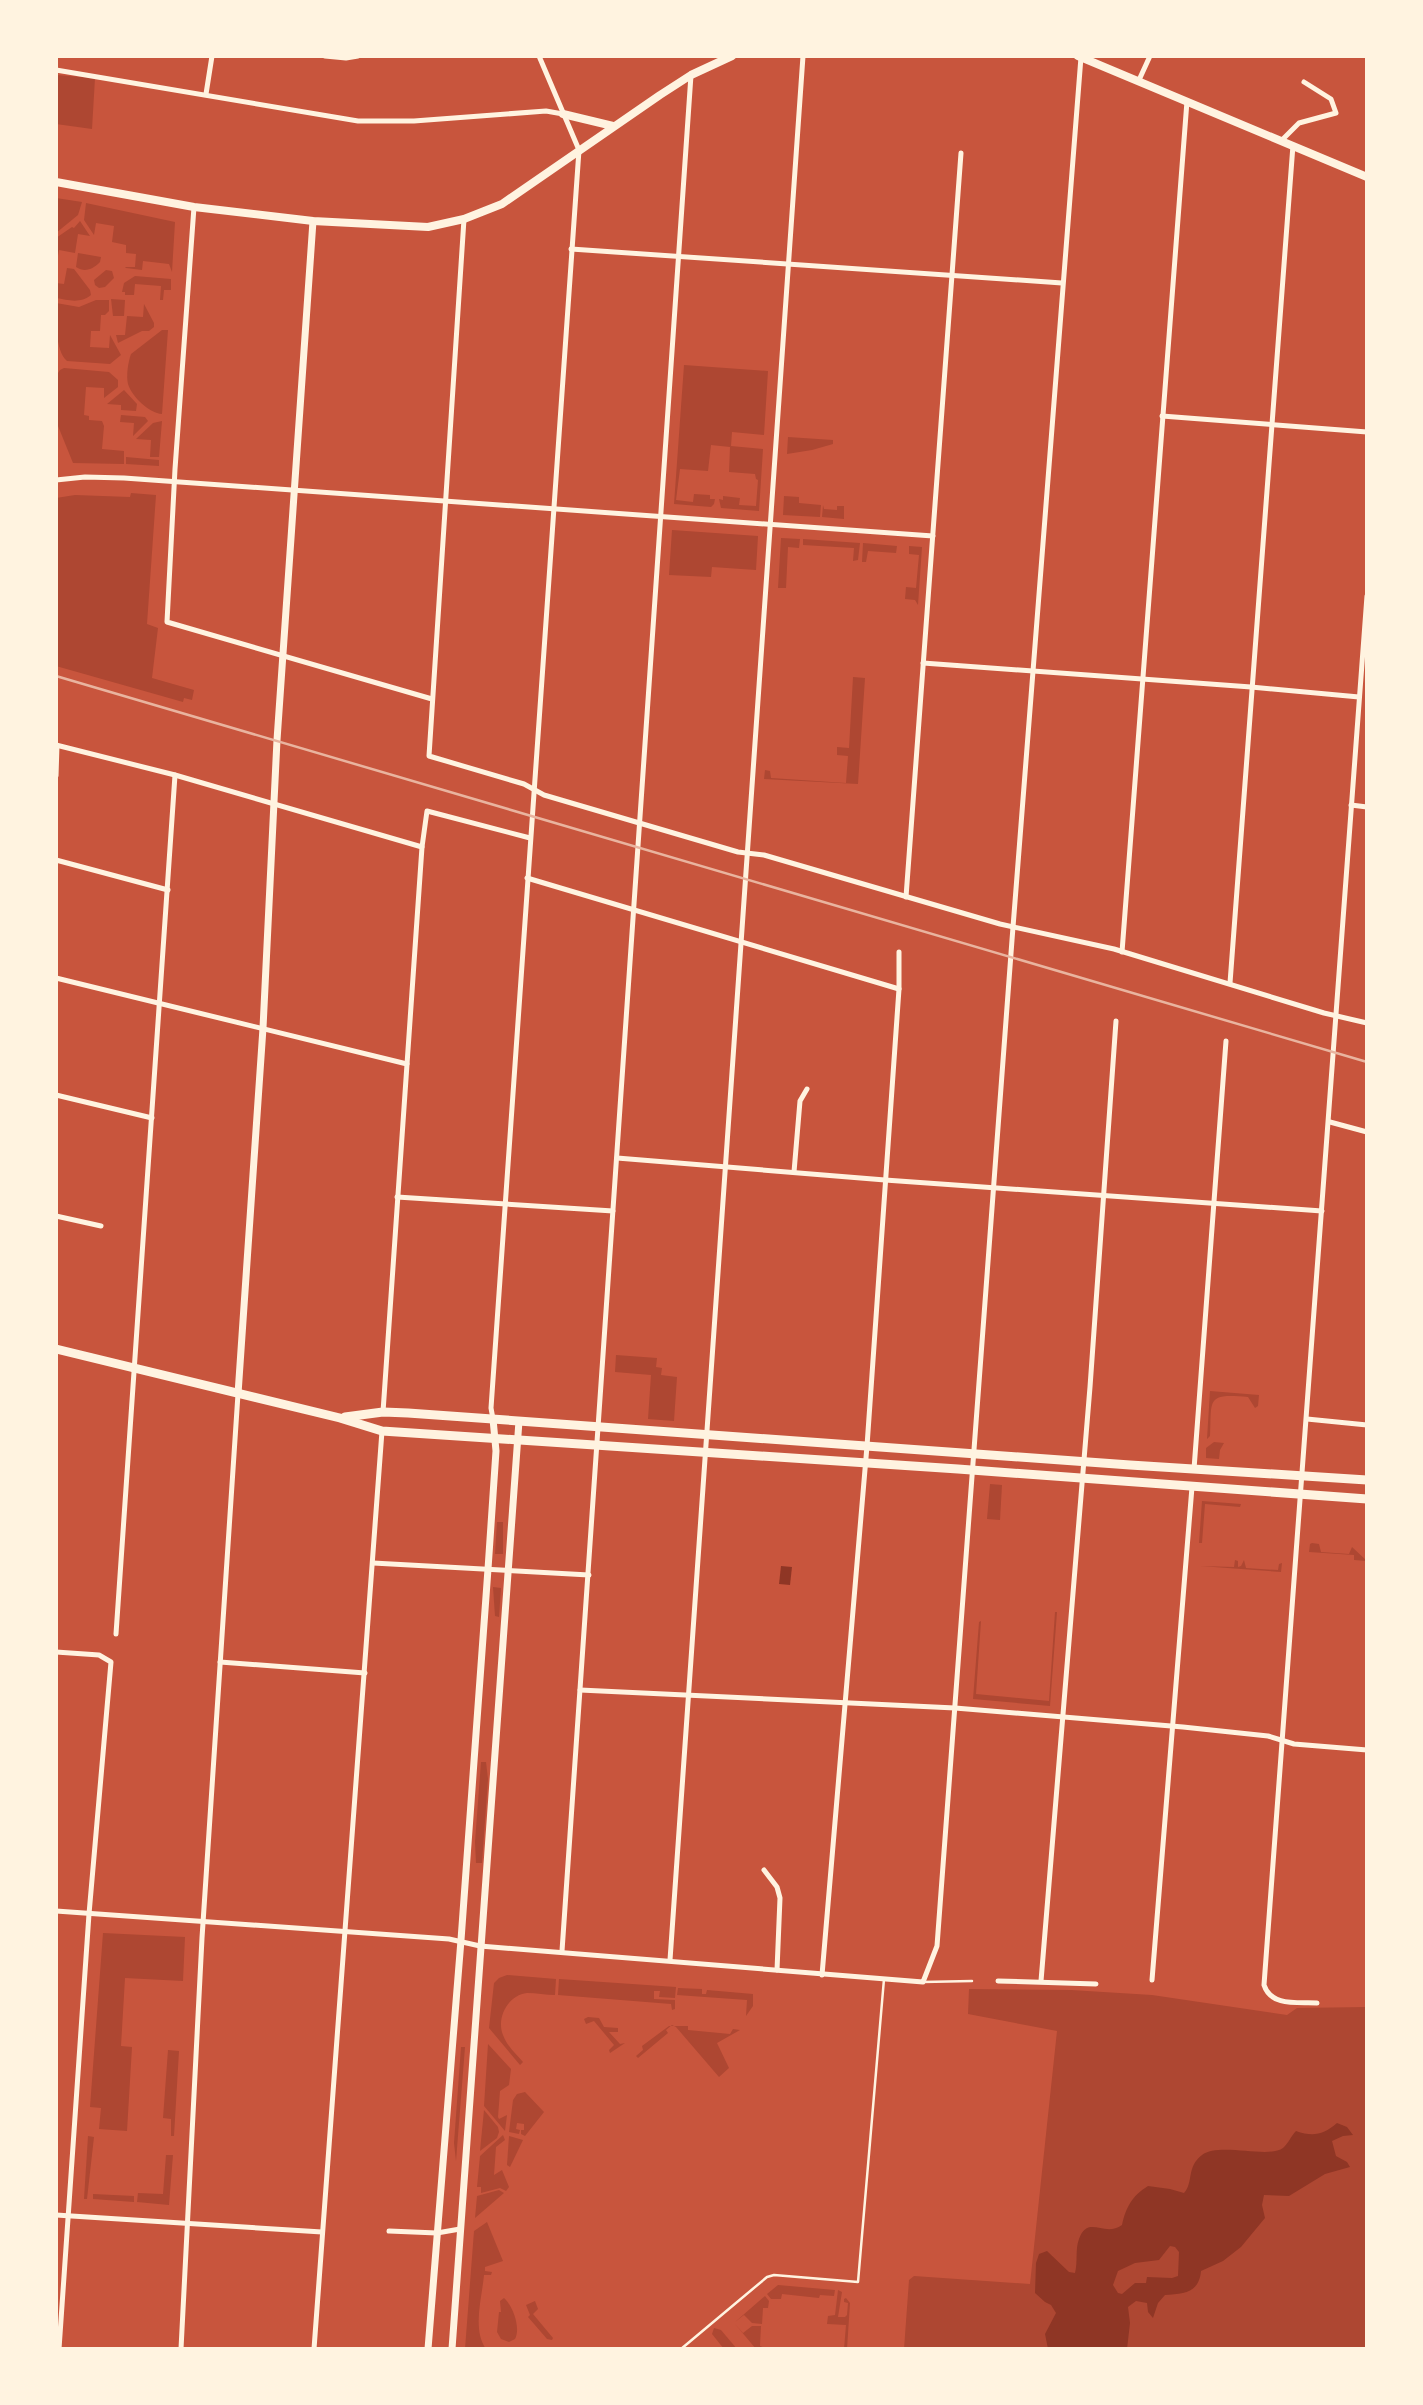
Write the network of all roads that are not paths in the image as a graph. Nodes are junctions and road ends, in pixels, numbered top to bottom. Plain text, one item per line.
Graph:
1 (212, 56) edge
2 (325, 56) edge
3 (358, 56) edge
4 (539, 56) edge
5 (732, 56) edge
6 (803, 56) edge
7 (1150, 56) edge
8 (1079, 57) edge
9 (56, 69) edge
10 (691, 75) junction
11 (1139, 80) junction
12 (1304, 82) dead end
13 (206, 94) junction
14 (1187, 101) junction
15 (562, 114) junction
16 (613, 126) junction
17 (1282, 140) junction
18 (1293, 145) junction
19 (579, 150) junction
20 (961, 153) dead end
21 (1367, 177) edge
22 (56, 183) edge
23 (194, 207) junction
24 (464, 219) junction
25 (313, 221) junction
26 (571, 249) junction
27 (680, 257) junction
28 (789, 264) junction
29 (953, 276) junction
30 (1062, 282) junction
31 (1161, 416) junction
32 (1271, 426) junction
33 (1367, 432) edge
34 (56, 480) edge
35 (174, 482) junction
36 (295, 491) junction
37 (445, 502) junction
38 (553, 510) junction
39 (662, 517) junction
40 (770, 524) junction
41 (933, 536) junction
42 (1367, 596) edge
43 (283, 655) junction
44 (923, 663) junction
45 (1034, 670) junction
46 (1142, 679) junction
47 (1251, 687) junction
48 (1359, 697) junction
49 (432, 699) junction
50 (57, 745) edge
51 (175, 775) junction
52 (56, 776) edge
53 (535, 789) junction
54 (274, 804) junction
55 (1351, 805) junction
56 (1367, 807) edge
57 (640, 823) junction
58 (530, 838) junction
59 (422, 847) junction
60 (747, 853) junction
61 (56, 860) edge
62 (527, 878) junction
63 (168, 890) junction
64 (906, 897) junction
65 (634, 909) junction
66 (1013, 927) junction
67 (741, 940) junction
68 (1122, 952) junction
69 (900, 953) dead end
70 (56, 978) edge
71 (1230, 983) junction
72 (899, 989) junction
73 (159, 1003) junction
74 (1337, 1016) junction
75 (1116, 1021) dead end
76 (1367, 1023) edge
77 (263, 1028) junction
78 (1226, 1041) dead end
79 (407, 1064) junction
80 (807, 1089) dead end
81 (56, 1095) edge
82 (152, 1118) junction
83 (1330, 1122) junction
84 (1367, 1132) edge
85 (617, 1158) junction
86 (726, 1166) junction
87 (794, 1172) junction
88 (885, 1180) junction
89 (994, 1188) junction
90 (1103, 1195) junction
91 (397, 1197) junction
92 (505, 1202) junction
93 (1213, 1203) junction
94 (613, 1211) junction
95 (1322, 1211) junction
96 (56, 1216) edge
97 (101, 1226) dead end
98 (56, 1349) edge
99 (134, 1368) junction
100 (238, 1394) junction
101 (383, 1412) junction
102 (340, 1418) junction
103 (492, 1419) junction
104 (1307, 1419) junction
105 (520, 1421) junction
106 (1367, 1425) edge
107 (600, 1427) junction
108 (382, 1431) junction
109 (708, 1433) junction
110 (495, 1438) junction
111 (518, 1440) junction
112 (598, 1446) junction
113 (867, 1447) junction
114 (706, 1453) junction
115 (975, 1454) junction
116 (1084, 1462) junction
117 (865, 1463) junction
118 (1194, 1469) junction
119 (974, 1470) junction
120 (1303, 1475) junction
121 (1083, 1478) junction
122 (1367, 1480) edge
123 (1192, 1487) junction
124 (1302, 1494) junction
125 (1367, 1499) edge
126 (373, 1563) junction
127 (488, 1569) junction
128 (507, 1570) junction
129 (589, 1574) junction
130 (116, 1634) dead end
131 (56, 1651) edge
132 (220, 1662) junction
133 (365, 1673) junction
134 (580, 1690) junction
135 (688, 1694) junction
136 (845, 1701) junction
137 (955, 1708) junction
138 (1063, 1718) junction
139 (1171, 1726) junction
140 (1282, 1740) junction
141 (1367, 1750) edge
142 (764, 1870) dead end
143 (56, 1911) edge
144 (89, 1914) junction
145 (203, 1922) junction
146 (346, 1931) junction
147 (461, 1940) junction
148 (480, 1946) junction
149 (562, 1951) junction
150 (670, 1960) junction
151 (777, 1970) junction
152 (822, 1975) junction
153 (884, 1979) junction
154 (1152, 1980) dead end
155 (972, 1981) dead end
156 (998, 1981) dead end
157 (1041, 1981) junction
158 (923, 1982) junction
159 (1096, 1984) dead end
160 (1317, 2003) dead end
161 (56, 2215) edge
162 (68, 2216) junction
163 (185, 2224) junction
164 (460, 2229) junction
165 (389, 2231) dead end
166 (322, 2232) junction
167 (437, 2233) junction
168 (59, 2349) edge
169 (181, 2349) edge
170 (314, 2349) edge
171 (428, 2349) edge
172 (452, 2349) edge
173 (681, 2349) edge

1 - 13 street
2 - 3 street
4 - 15 street
5 - 10 main road
6 - 28 street
7 - 11 street
8 - 11 main road
8 - 30 street
9 - 13 street
10 - 16 main road
10 - 27 street
11 - 14 main road
12 - 17 street
13 - 15 street
14 - 17 main road
14 - 31 street
15 - 16 main road
15 - 19 street
16 - 19 main road
17 - 18 main road
18 - 21 main road
18 - 32 street
19 - 24 main road
19 - 26 street
20 - 29 street
22 - 23 main road
23 - 25 main road
23 - 35 street
24 - 25 main road
24 - 37 street
25 - 36 street
26 - 27 street
26 - 38 street
27 - 28 street
27 - 39 street
28 - 29 street
28 - 40 street
29 - 30 street
29 - 41 street
30 - 45 street
31 - 32 street
31 - 46 street
32 - 33 street
32 - 47 street
34 - 35 street
35 - 36 street
35 - 43 street
36 - 37 street
36 - 43 street
37 - 38 street
37 - 49 street
38 - 39 street
38 - 53 street
39 - 40 street
39 - 57 street
40 - 41 street
40 - 60 street
41 - 44 street
42 - 48 street
43 - 49 street
43 - 54 street
44 - 45 street
44 - 64 street
45 - 46 street
45 - 66 street
46 - 47 street
46 - 68 street
47 - 48 street
47 - 71 street
48 - 55 street
49 - 53 street
50 - 51 street
50 - 52 street
51 - 54 street
51 - 63 street
53 - 57 street
53 - 58 street
54 - 59 street
54 - 77 street
55 - 56 street
55 - 74 street
57 - 60 street
57 - 65 street
58 - 59 street
58 - 62 street
59 - 79 street
60 - 64 street
60 - 67 street
61 - 63 street
62 - 65 street
62 - 92 street
63 - 73 street
64 - 66 street
65 - 67 street
65 - 85 street
66 - 68 street
66 - 89 street
67 - 72 street
67 - 86 street
68 - 71 street
69 - 72 street
70 - 73 street
71 - 74 street
72 - 88 street
73 - 77 street
73 - 82 street
74 - 76 street
74 - 83 street
75 - 90 street
77 - 79 street
77 - 100 street
78 - 93 street
79 - 91 street
80 - 87 street
81 - 82 street
82 - 99 street
83 - 84 street
83 - 95 street
85 - 86 street
85 - 94 street
86 - 87 street
86 - 109 street
87 - 88 street
88 - 89 street
88 - 113 street
89 - 90 street
89 - 115 street
90 - 93 street
90 - 116 street
91 - 92 street
91 - 101 street
92 - 94 street
92 - 103 street
93 - 95 street
93 - 118 street
94 - 107 street
95 - 104 street
96 - 97 street
98 - 99 main road
99 - 100 main road
99 - 130 street
100 - 102 main road
100 - 132 street
101 - 102 main road
101 - 103 main road
102 - 108 main road
103 - 105 main road
103 - 110 street
104 - 106 street
104 - 120 street
105 - 107 main road
105 - 111 street
107 - 109 main road
107 - 112 street
108 - 110 main road
108 - 126 street
109 - 113 main road
109 - 114 street
110 - 111 main road
110 - 127 street
111 - 112 main road
111 - 128 street
112 - 114 main road
112 - 129 street
113 - 115 main road
113 - 117 street
114 - 117 main road
114 - 135 street
115 - 116 main road
115 - 119 street
116 - 118 main road
116 - 121 street
117 - 119 main road
117 - 136 street
118 - 120 main road
119 - 121 main road
119 - 137 street
120 - 122 main road
120 - 124 street
121 - 123 main road
121 - 138 street
123 - 124 main road
123 - 139 street
124 - 125 main road
124 - 140 street
126 - 127 street
126 - 133 street
127 - 128 street
127 - 147 street
128 - 129 street
128 - 148 street
129 - 134 street
131 - 144 street
132 - 133 street
132 - 145 street
133 - 146 street
134 - 135 street
134 - 149 street
135 - 136 street
135 - 150 street
136 - 137 street
136 - 152 street
137 - 138 street
137 - 158 street
138 - 139 street
138 - 157 street
139 - 140 street
139 - 154 street
140 - 141 street
140 - 160 street
142 - 151 street
143 - 144 street
144 - 145 street
144 - 162 street
145 - 146 street
145 - 163 street
146 - 147 street
146 - 166 street
147 - 148 street
147 - 167 street
148 - 149 street
148 - 164 street
149 - 150 street
150 - 151 street
151 - 152 street
152 - 153 street
153 - 158 street
153 - 173 lane
155 - 158 lane
156 - 157 street
157 - 159 street
161 - 162 street
162 - 163 street
162 - 168 street
163 - 166 street
163 - 169 street
164 - 167 street
164 - 172 street
165 - 167 street
166 - 170 street
167 - 171 street

